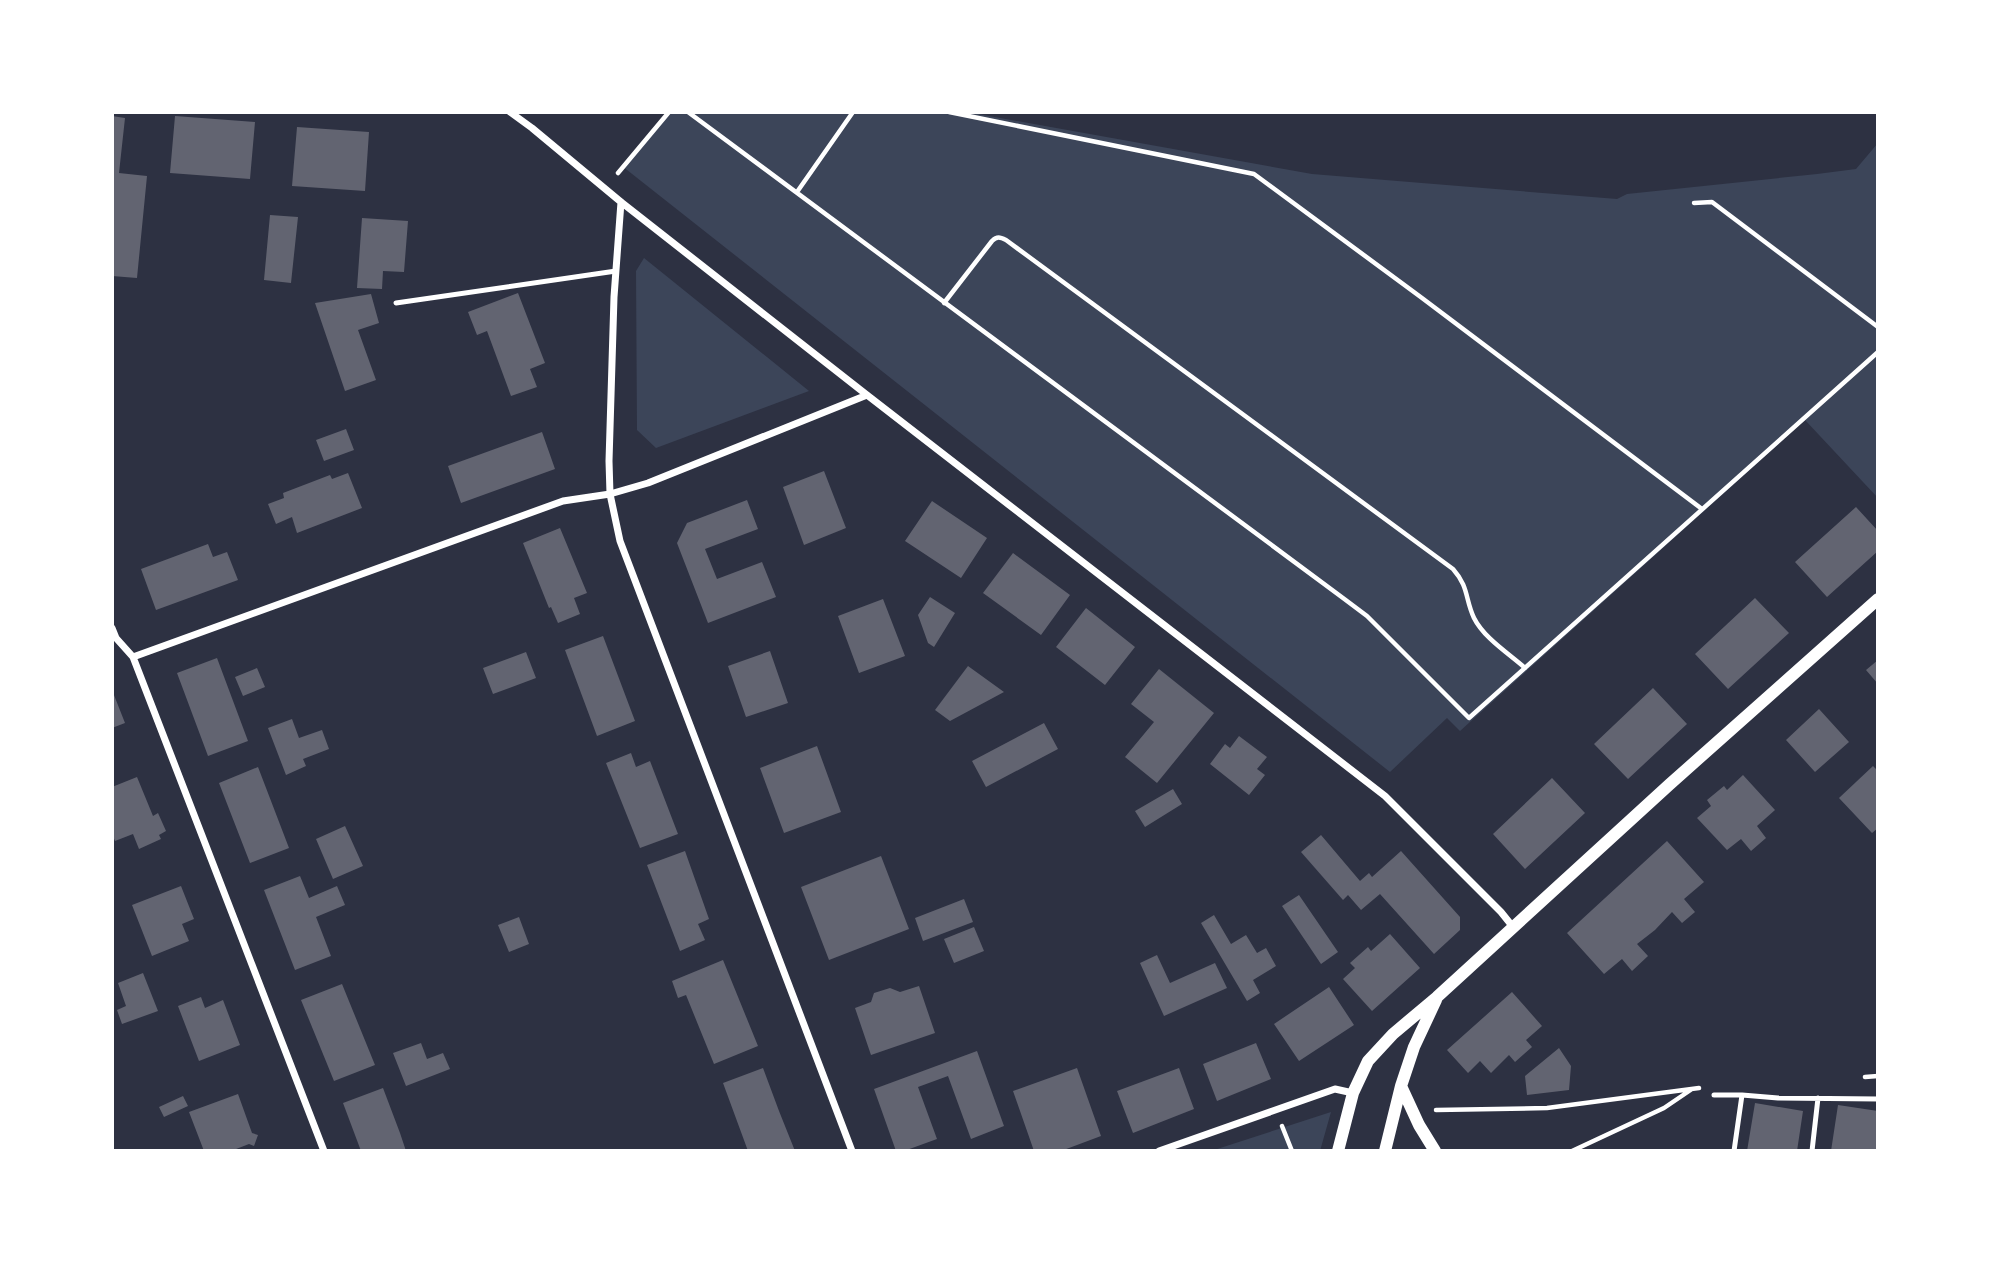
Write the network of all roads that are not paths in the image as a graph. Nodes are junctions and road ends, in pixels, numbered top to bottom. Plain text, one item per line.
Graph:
1 (510, 112) edge
2 (621, 202) junction
3 (616, 271) junction
4 (396, 303) dead end
5 (867, 395) junction
6 (610, 494) junction
7 (1878, 600) edge
8 (112, 628) edge
9 (133, 657) junction
10 (1513, 926) junction
11 (1437, 997) junction
12 (1401, 1086) junction
13 (1353, 1093) junction
14 (1714, 1095) dead end
15 (1742, 1096) junction
16 (1818, 1098) junction
17 (1878, 1099) edge
18 (324, 1151) edge
19 (852, 1151) edge
20 (1159, 1151) edge
21 (1338, 1151) edge
22 (1385, 1151) edge
23 (1436, 1151) edge
24 (1734, 1151) edge
25 (1812, 1151) edge

1 - 2 street
2 - 3 street
2 - 5 street
3 - 4 lane
3 - 6 street
5 - 6 street
5 - 10 street
6 - 9 street
6 - 19 street
7 - 10 street
8 - 9 street
9 - 18 street
10 - 11 street
11 - 12 street
11 - 13 street
12 - 22 street
12 - 23 street
13 - 20 street
13 - 21 street
14 - 15 lane
15 - 16 lane
15 - 24 lane
16 - 17 lane
16 - 25 lane

